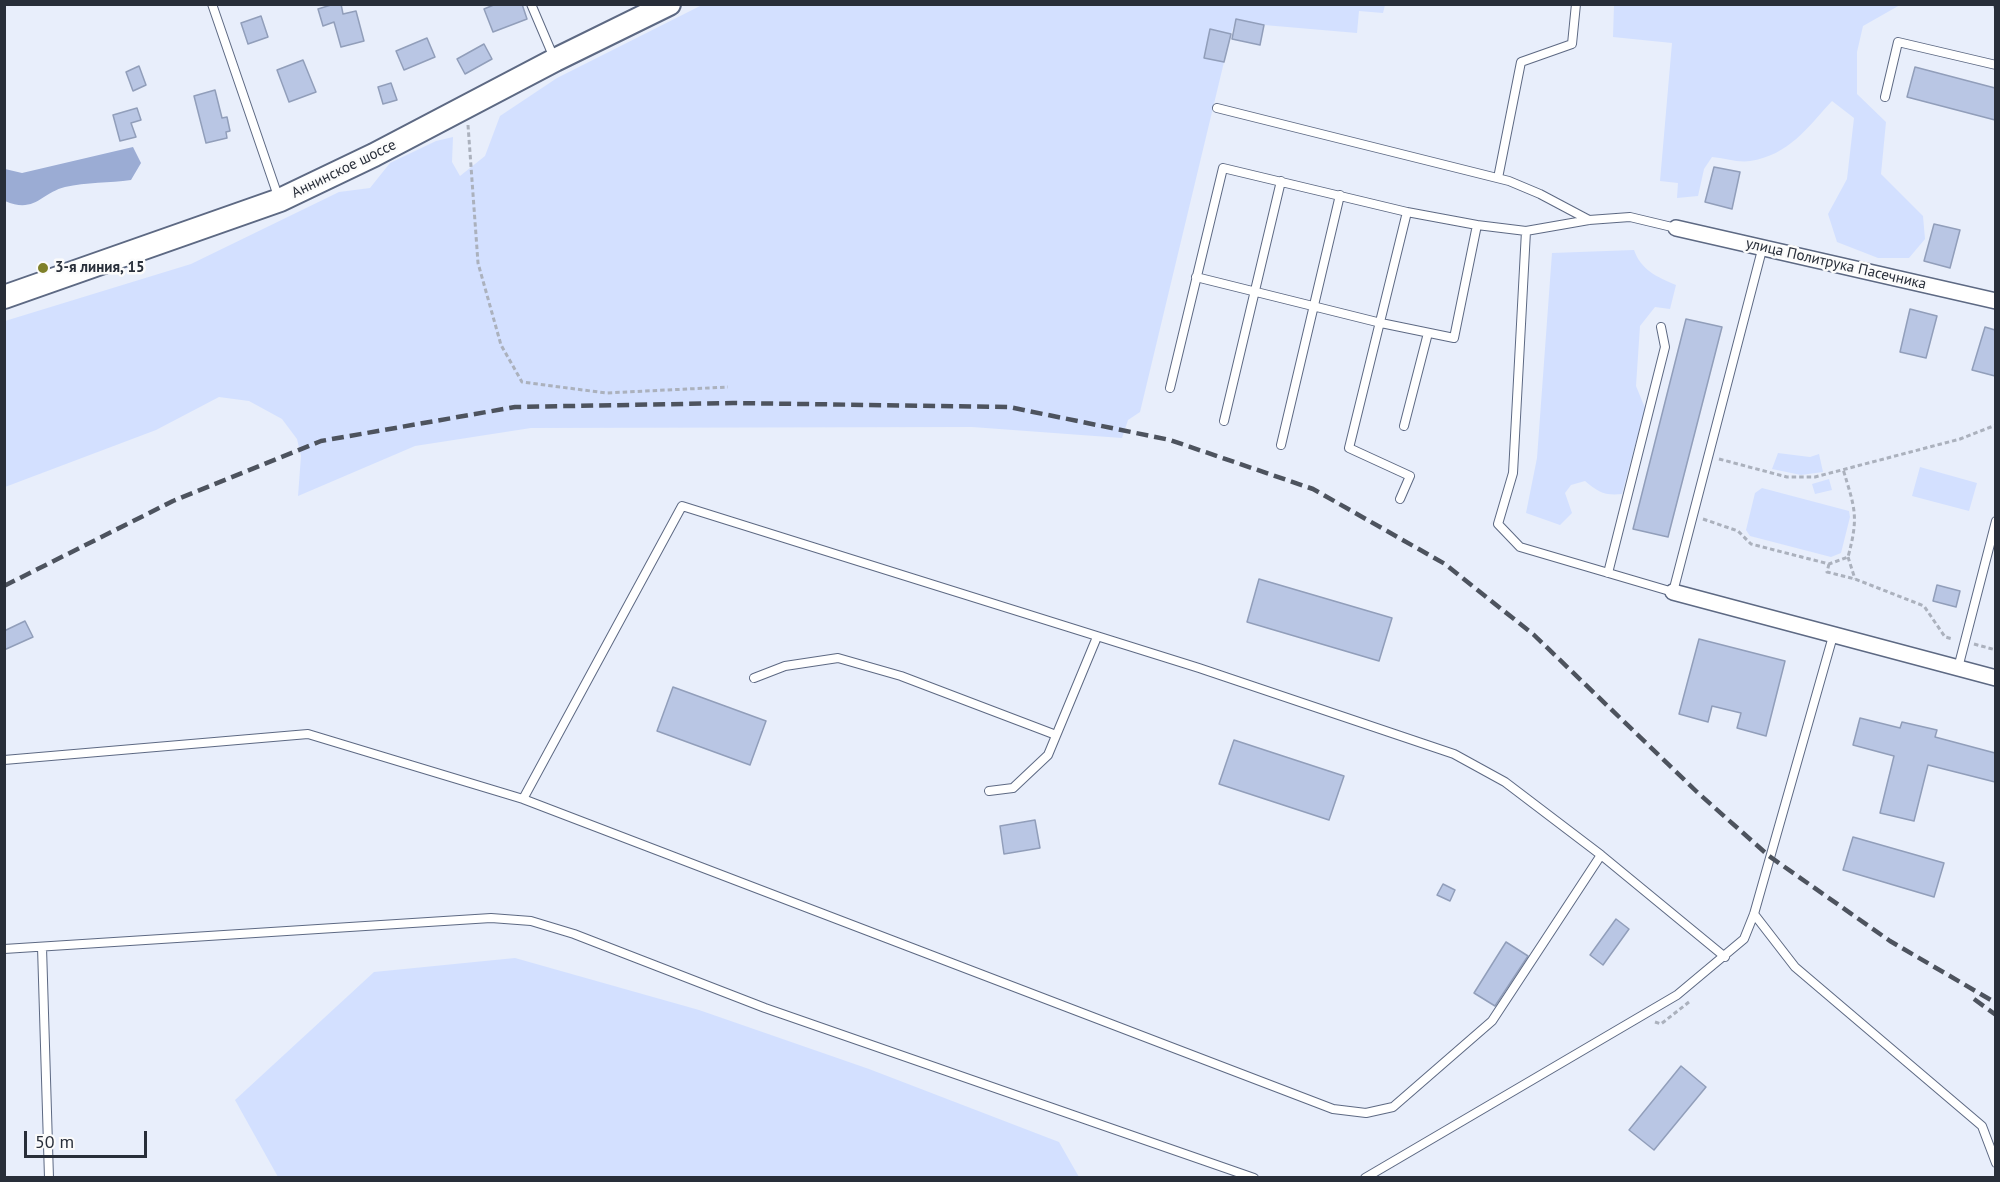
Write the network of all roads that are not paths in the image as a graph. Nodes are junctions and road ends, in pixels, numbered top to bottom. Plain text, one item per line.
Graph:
1 (212, 4) edge
2 (531, 4) edge
3 (669, 4) edge
4 (1576, 4) edge
5 (555, 60) junction
6 (1995, 64) edge
7 (1885, 97) dead end
8 (1217, 108) dead end
9 (1498, 178) junction
10 (1281, 181) junction
11 (1340, 195) junction
12 (280, 200) junction
13 (1407, 213) junction
14 (1589, 220) junction
15 (1477, 225) junction
16 (1676, 228) joint
17 (1526, 231) junction
18 (1763, 246) junction
19 (1197, 277) junction
20 (1255, 291) junction
21 (4, 297) edge
22 (1995, 301) edge
23 (1314, 305) junction
24 (1381, 323) junction
25 (1661, 327) dead end
26 (1428, 333) junction
27 (1170, 388) dead end
28 (1224, 421) dead end
29 (1404, 426) dead end
30 (1281, 445) dead end
31 (1400, 499) dead end
32 (1995, 521) edge
33 (1608, 573) junction
34 (1673, 592) junction
35 (1833, 636) junction
36 (1097, 637) junction
37 (1958, 669) junction
38 (754, 678) dead end
39 (1995, 678) edge
40 (1056, 735) junction
41 (4, 760) edge
42 (989, 791) dead end
43 (522, 799) junction
44 (1601, 855) junction
45 (1754, 914) junction
46 (42, 947) junction
47 (4, 949) edge
48 (1725, 957) junction
49 (1995, 1163) edge
50 (48, 1178) edge
51 (1254, 1178) edge
52 (1365, 1178) edge

1 - 12 lane
2 - 5 lane
3 - 5 main road, Аннинское шоссе
4 - 9 lane
5 - 12 main road, Аннинское шоссе
6 - 7 lane
8 - 9 lane
9 - 14 lane
10 - 11 lane
10 - 19 lane
10 - 20 lane
11 - 13 lane
11 - 23 lane
12 - 21 main road, Аннинское шоссе
13 - 15 lane
13 - 24 lane
14 - 16 lane
14 - 17 lane
15 - 17 lane
15 - 26 lane
16 - 18 street, улица Политрука Пасечника
17 - 33 lane
18 - 22 street, улица Политрука Пасечника
18 - 34 lane
19 - 20 lane
19 - 27 lane
20 - 23 lane
20 - 28 lane
23 - 24 lane
23 - 30 lane
24 - 26 lane
24 - 31 lane
25 - 33 lane
26 - 29 lane
32 - 37 lane
33 - 34 lane
34 - 35 street
35 - 37 street
35 - 45 lane
36 - 40 lane
36 - 43 lane
36 - 44 lane
37 - 39 street
38 - 40 lane
40 - 42 lane
41 - 43 lane
43 - 44 lane
44 - 48 lane
45 - 48 lane
45 - 49 lane
46 - 47 lane
46 - 50 lane
46 - 51 lane
48 - 52 lane

